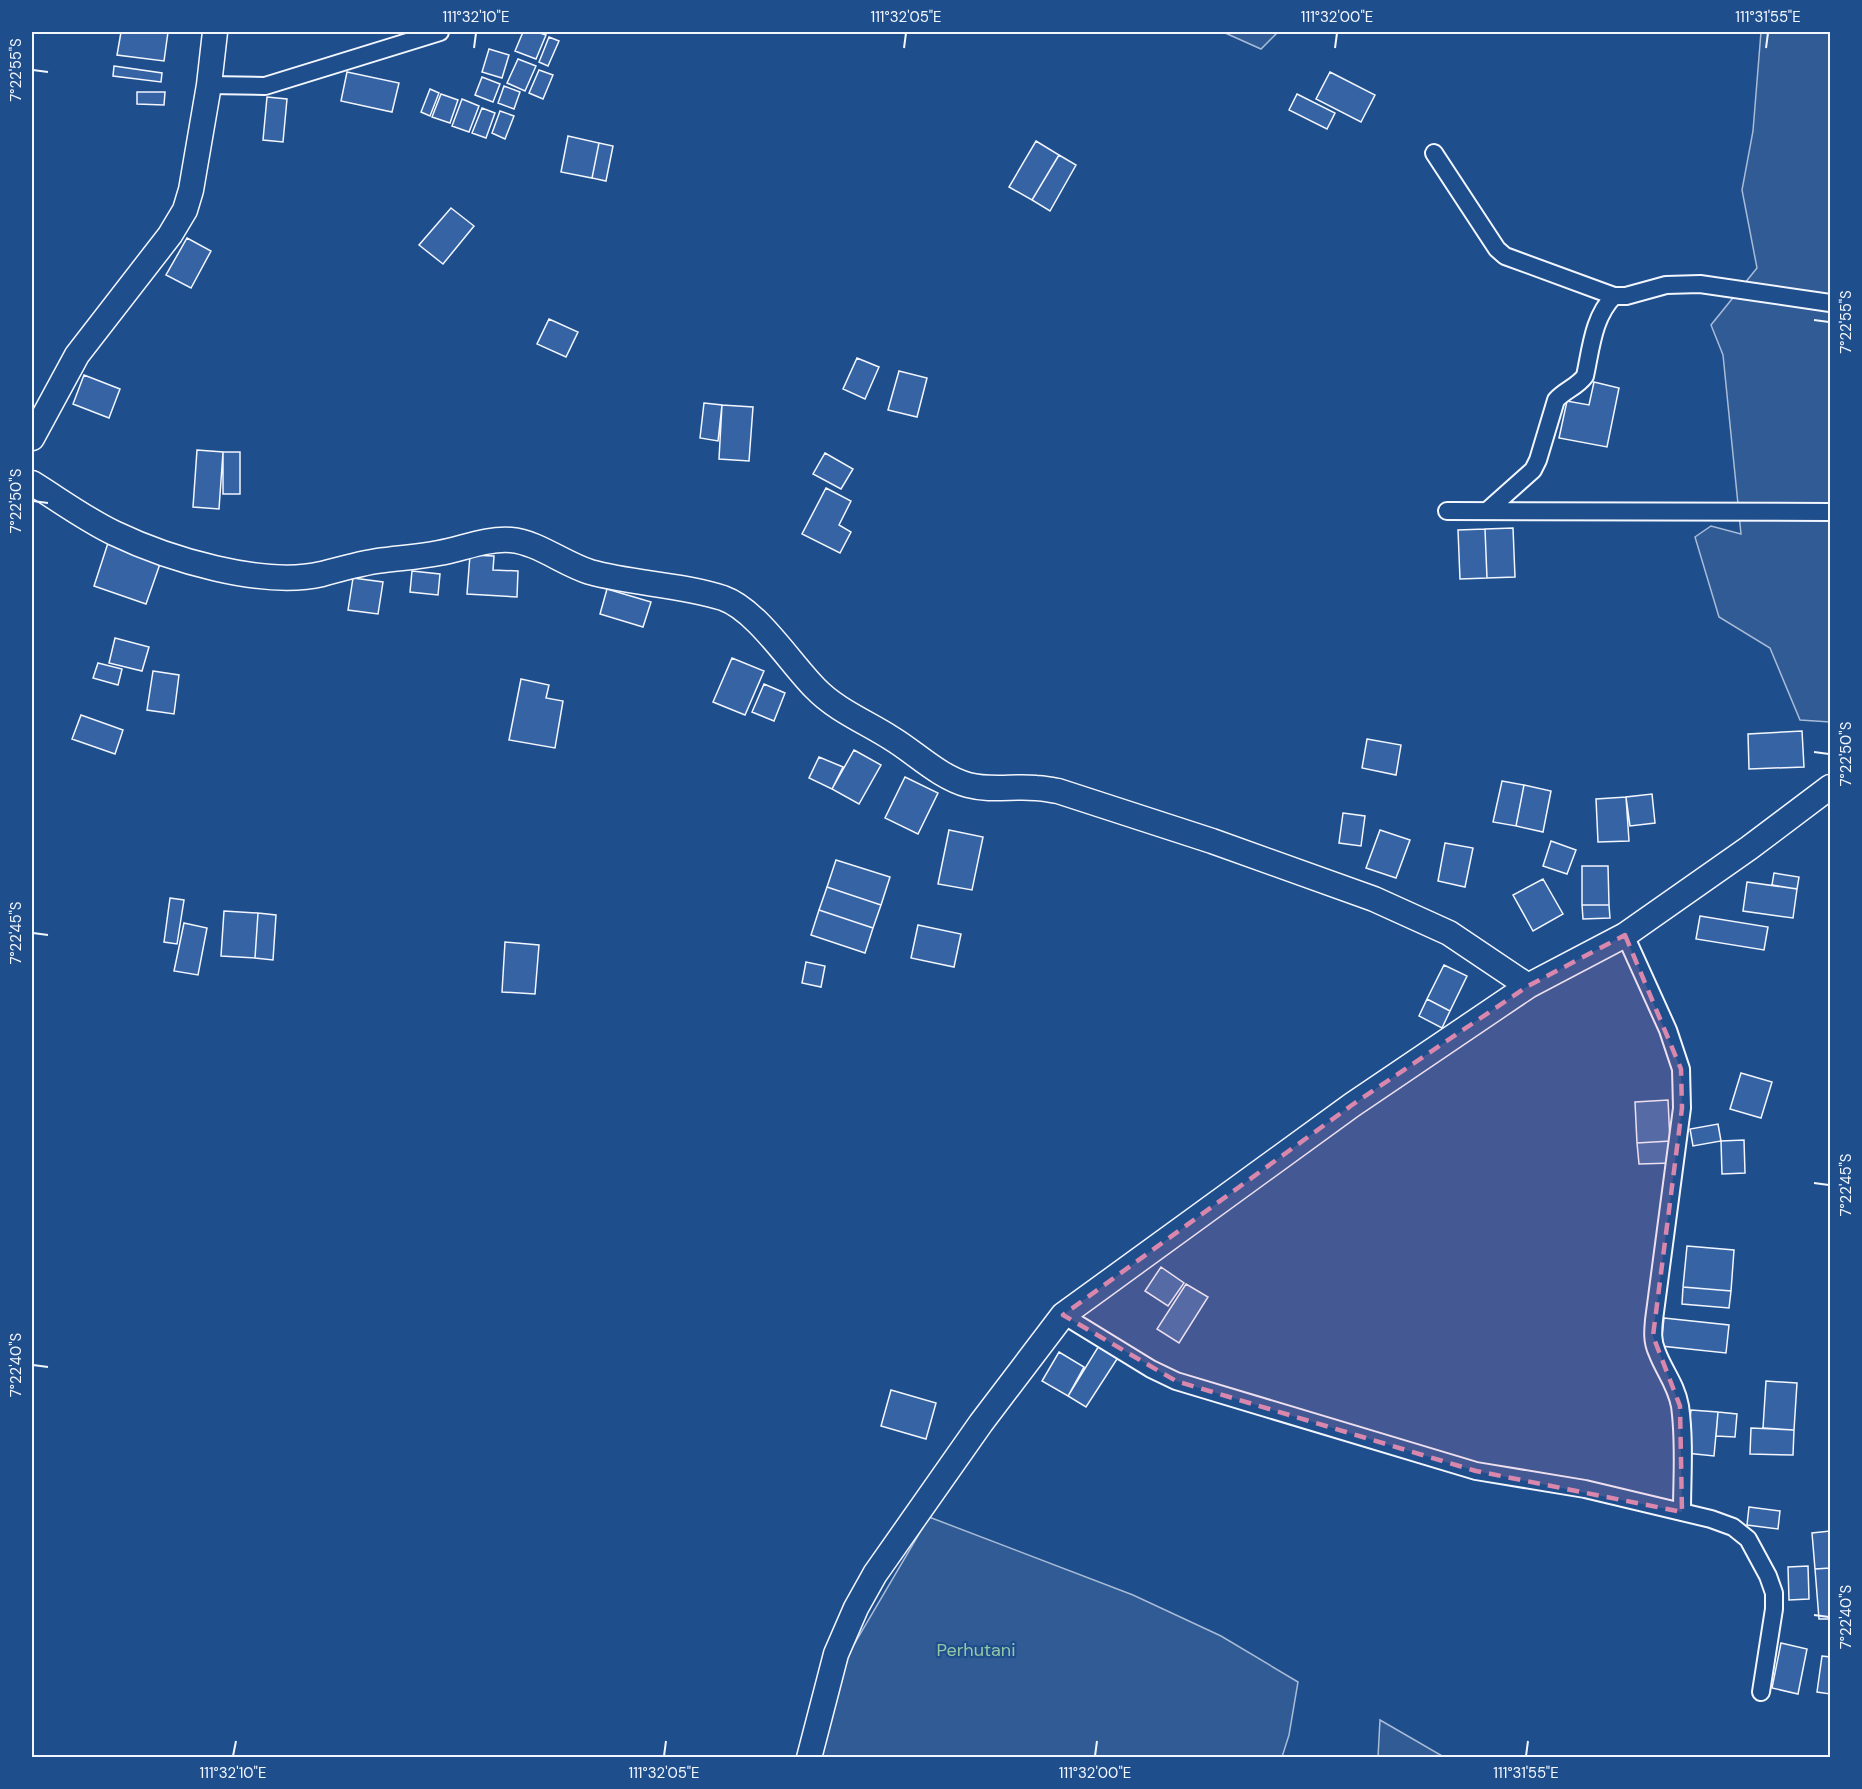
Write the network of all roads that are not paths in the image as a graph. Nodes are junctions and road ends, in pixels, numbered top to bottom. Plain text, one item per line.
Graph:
1 (215, 32) edge
2 (440, 32) edge
3 (209, 85) junction
4 (1434, 153) dead end
5 (1614, 296) junction
6 (1830, 303) edge
7 (32, 438) edge
8 (32, 483) edge
9 (1447, 511) dead end
10 (1487, 511) junction
11 (1830, 512) edge
12 (1830, 788) edge
13 (1625, 935) junction
14 (1528, 986) junction
15 (1063, 1315) junction
16 (1682, 1512) junction
17 (1761, 1692) dead end
18 (809, 1758) edge

1 - 3 street
2 - 3 street
3 - 7 street
4 - 5 street
5 - 6 street
5 - 10 street
8 - 14 street
9 - 10 street
10 - 11 street
12 - 13 street
13 - 14 street
13 - 16 street
14 - 15 street
15 - 16 street
15 - 18 street
16 - 17 street

